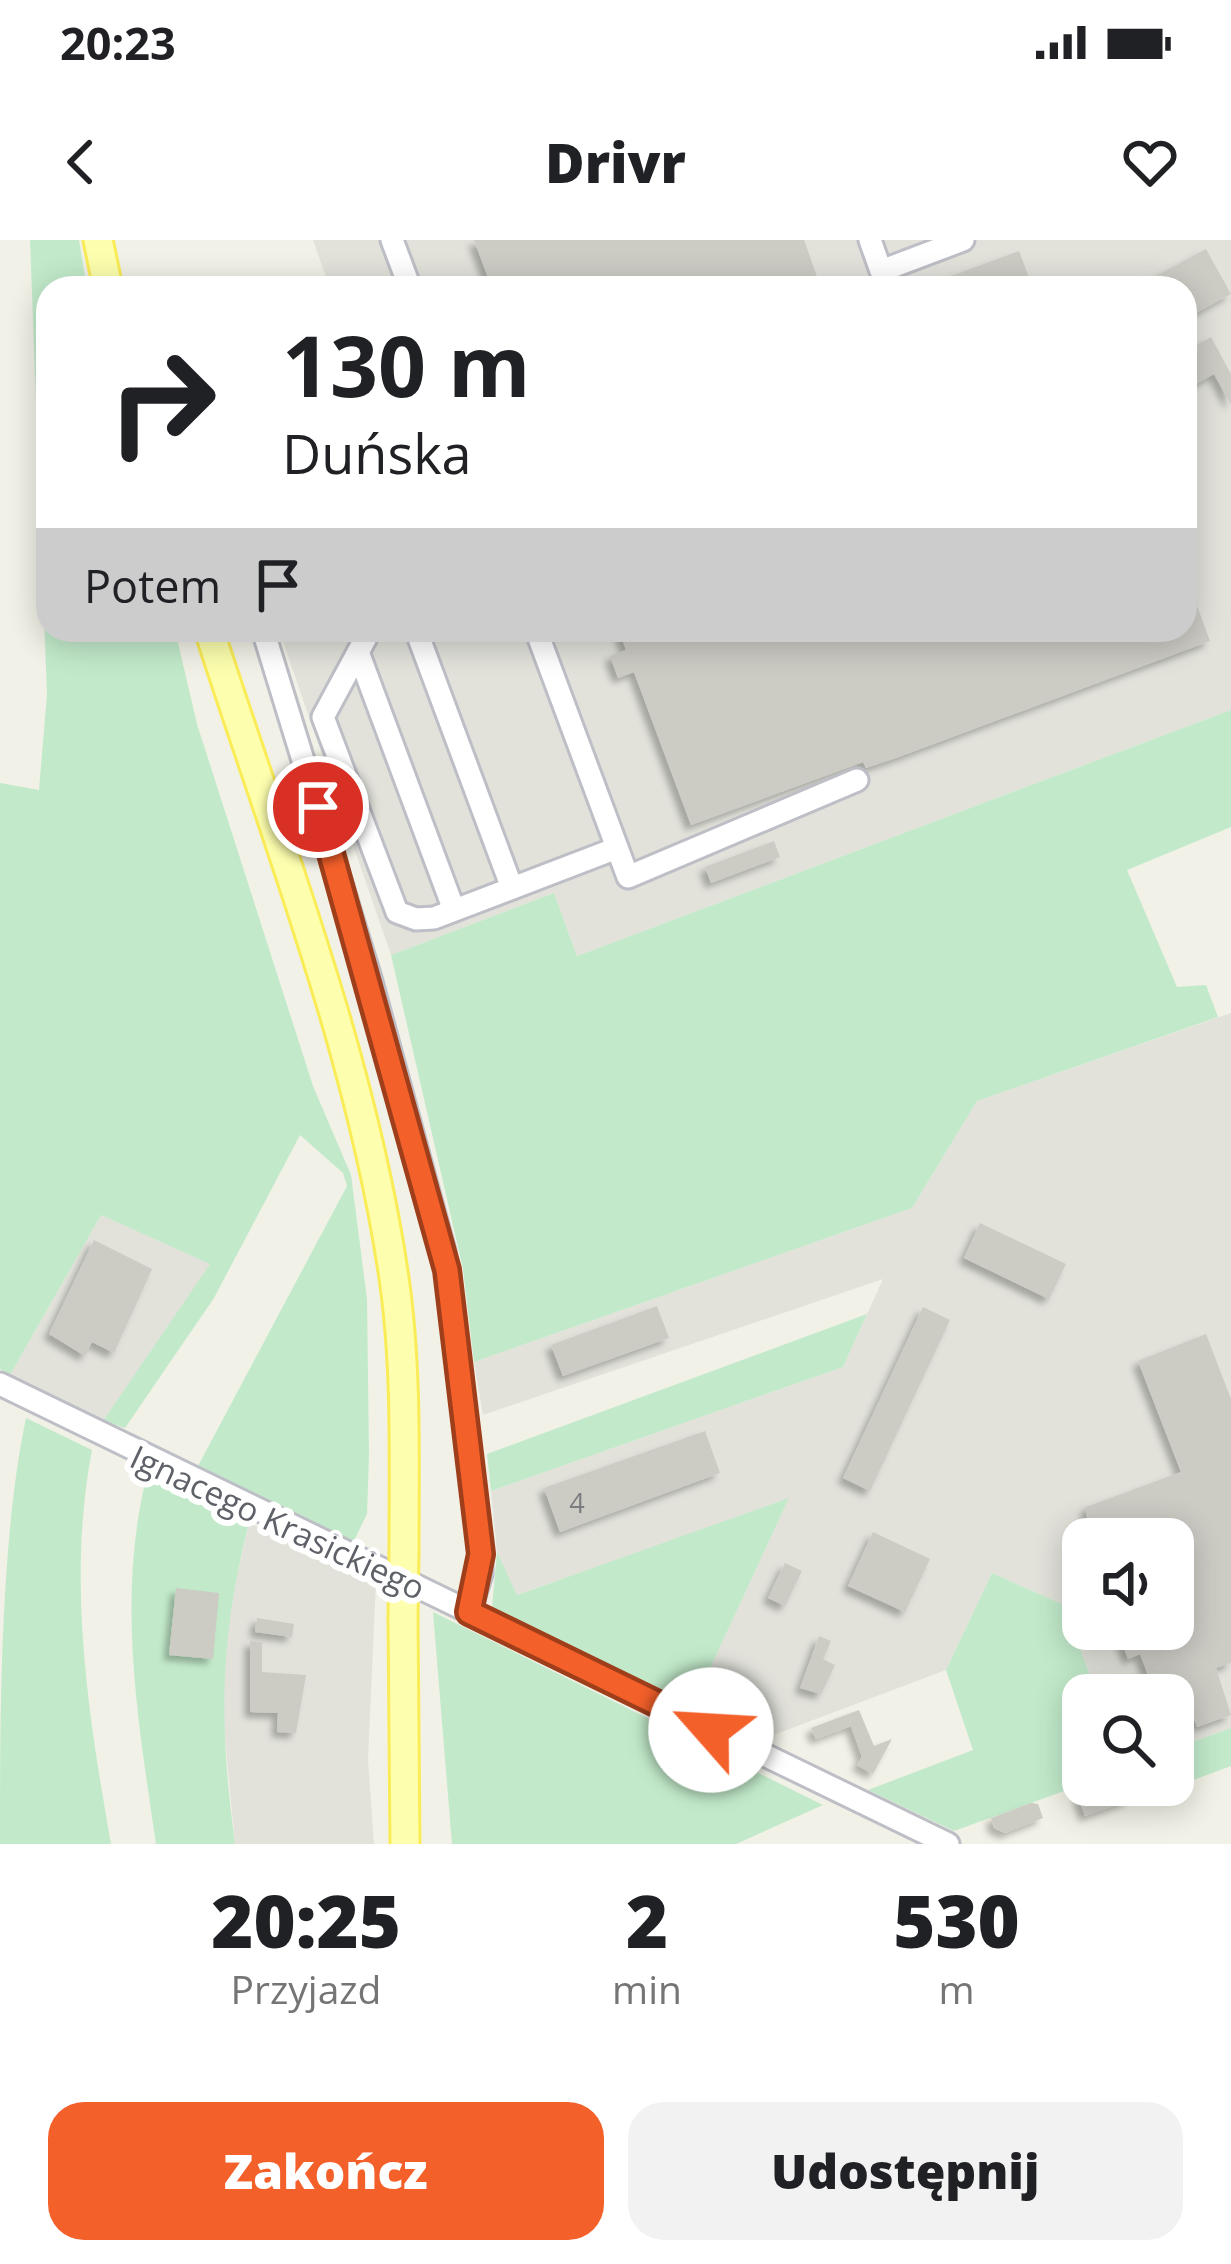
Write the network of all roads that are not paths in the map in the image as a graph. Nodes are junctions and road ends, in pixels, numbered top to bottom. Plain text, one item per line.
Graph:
1 (98, 240) edge
2 (392, 240) edge
3 (870, 240) edge
4 (963, 240) edge
5 (106, 276) edge
6 (406, 276) edge
7 (213, 642) edge
8 (267, 642) edge
9 (363, 642) edge
10 (420, 642) edge
11 (540, 642) edge
12 (358, 652) junction
13 (857, 780) dead end
14 (617, 848) junction
15 (512, 888) junction
16 (454, 910) junction
17 (0, 1384) edge
18 (469, 1612) junction
19 (404, 1844) edge
20 (947, 1844) edge

1 - 5 main road
2 - 6 street
3 - 4 street
7 - 19 main road, bridge
8 - 18 street
9 - 12 street
10 - 15 street
11 - 14 street
12 - 16 street
12 - 16 street
13 - 14 street
14 - 15 street
15 - 16 street
17 - 18 street, Ignacego Krasickiego
18 - 20 street, Ignacego Krasickiego

